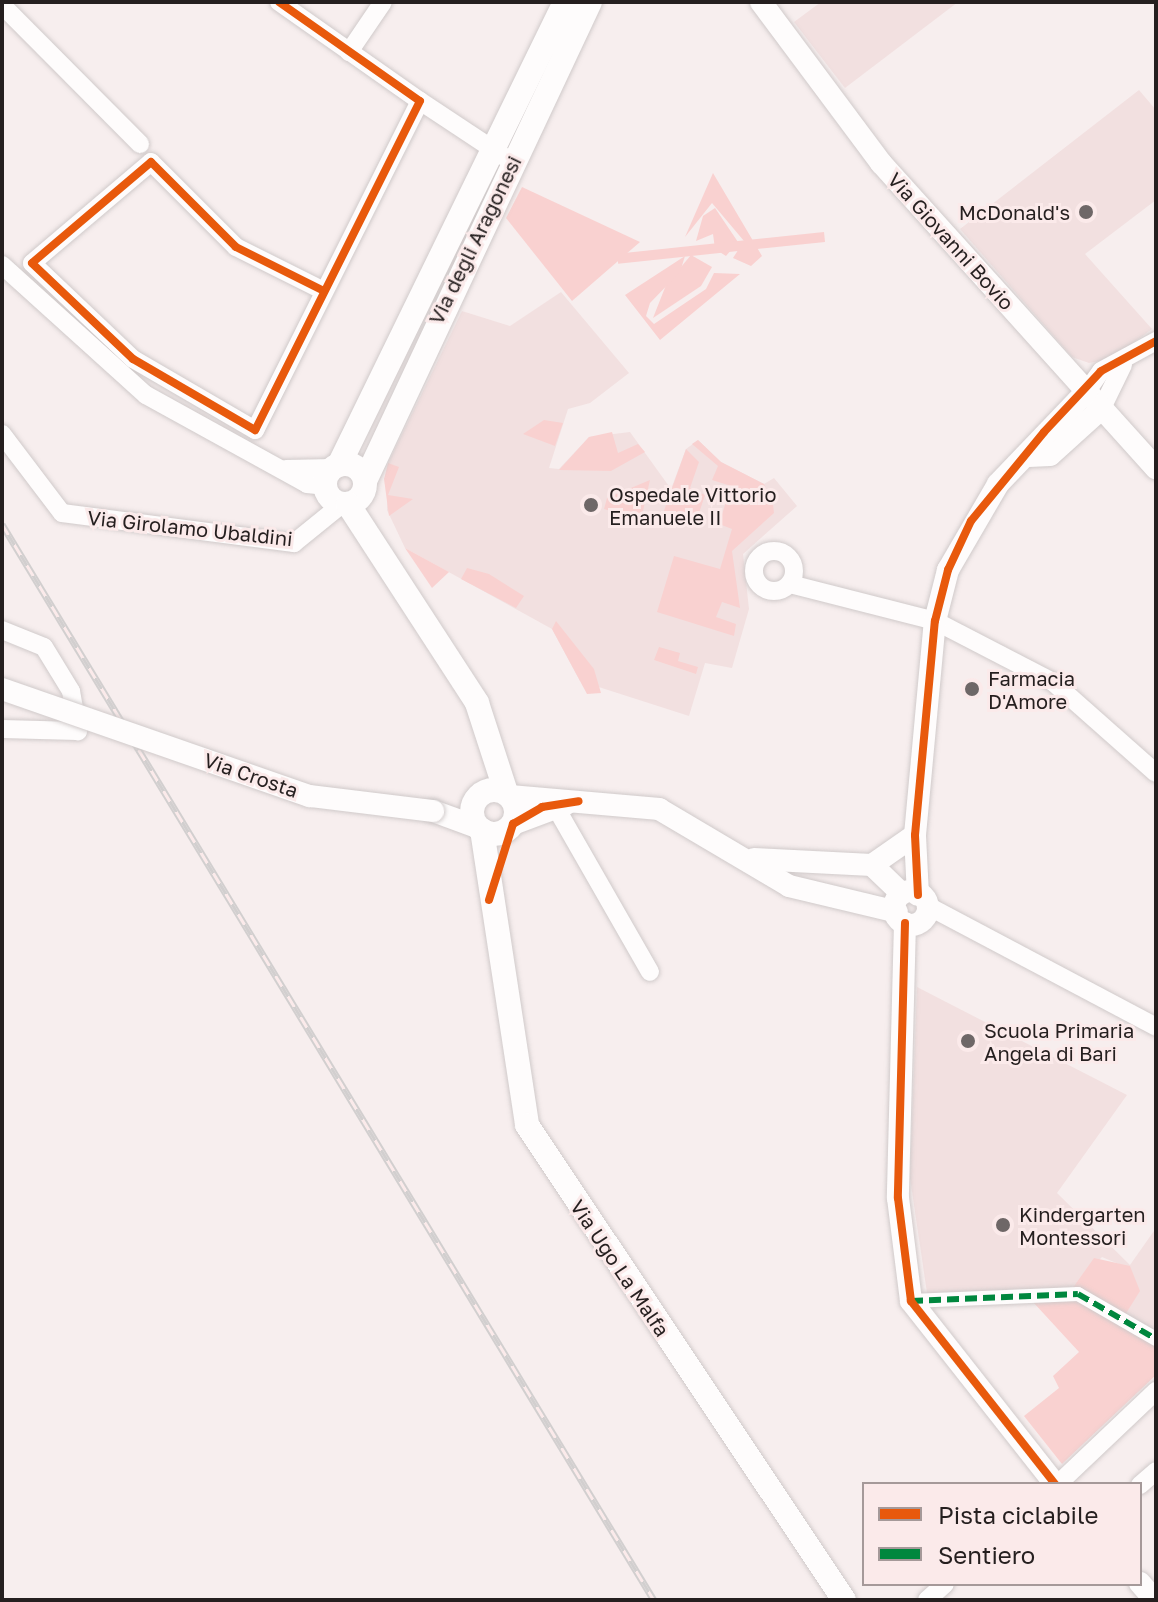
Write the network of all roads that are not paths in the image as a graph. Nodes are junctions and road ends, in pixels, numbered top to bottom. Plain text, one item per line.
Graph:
1 (279, 2) edge
2 (383, 2) edge
3 (565, 2) edge
4 (590, 2) edge
5 (761, 2) edge
6 (2, 5) edge
7 (349, 52) junction
8 (420, 101) junction
9 (140, 144) dead end
10 (502, 157) junction
11 (2, 265) edge
12 (322, 290) junction
13 (1156, 341) edge
14 (1094, 399) junction
15 (2, 434) edge
16 (1156, 468) edge
17 (343, 486) junction
18 (790, 584) dead end
19 (935, 621) junction
20 (2, 630) edge
21 (2, 689) edge
22 (2, 729) edge
23 (1156, 773) edge
24 (579, 801) junction
25 (555, 806) junction
26 (488, 807) junction
27 (511, 826) junction
28 (915, 843) junction
29 (753, 859) junction
30 (872, 865) junction
31 (489, 900) junction
32 (912, 908) junction
33 (650, 972) dead end
34 (1154, 1023) edge
35 (911, 1301) junction
36 (1156, 1339) edge
37 (1154, 1398) edge
38 (1054, 1482) edge
39 (1058, 1482) edge
40 (943, 1586) edge
41 (844, 1600) edge
42 (927, 1600) edge

1 - 7 street
2 - 7 street
3 - 10 main road, Via degli Aragonesi
4 - 10 main road, Via degli Aragonesi
5 - 14 street, Via Giovanni Bovio
6 - 9 street
7 - 8 street
8 - 10 street
8 - 12 street
10 - 17 main road, Via degli Aragonesi
11 - 17 street
12 - 12 street
13 - 14 street
14 - 16 street, Via Giovanni Bovio
14 - 19 street
15 - 17 street, Via Girolamo Ubaldini
17 - 26 main road, Via Ugo La Malfa
18 - 19 street
19 - 23 street
19 - 28 street
20 - 22 street
21 - 26 street, Via Crosta, bridge
24 - 25 street
24 - 26 street
24 - 29 street
25 - 27 street
25 - 33 street
26 - 27 main road
26 - 31 main road, Via Ugo La Malfa
27 - 31 main road
28 - 30 street
28 - 32 street
29 - 30 street
29 - 32 street
30 - 32 street
31 - 41 main road, Via Ugo La Malfa
32 - 34 street
32 - 35 street
35 - 36 street
35 - 38 street
37 - 39 street
40 - 42 street

